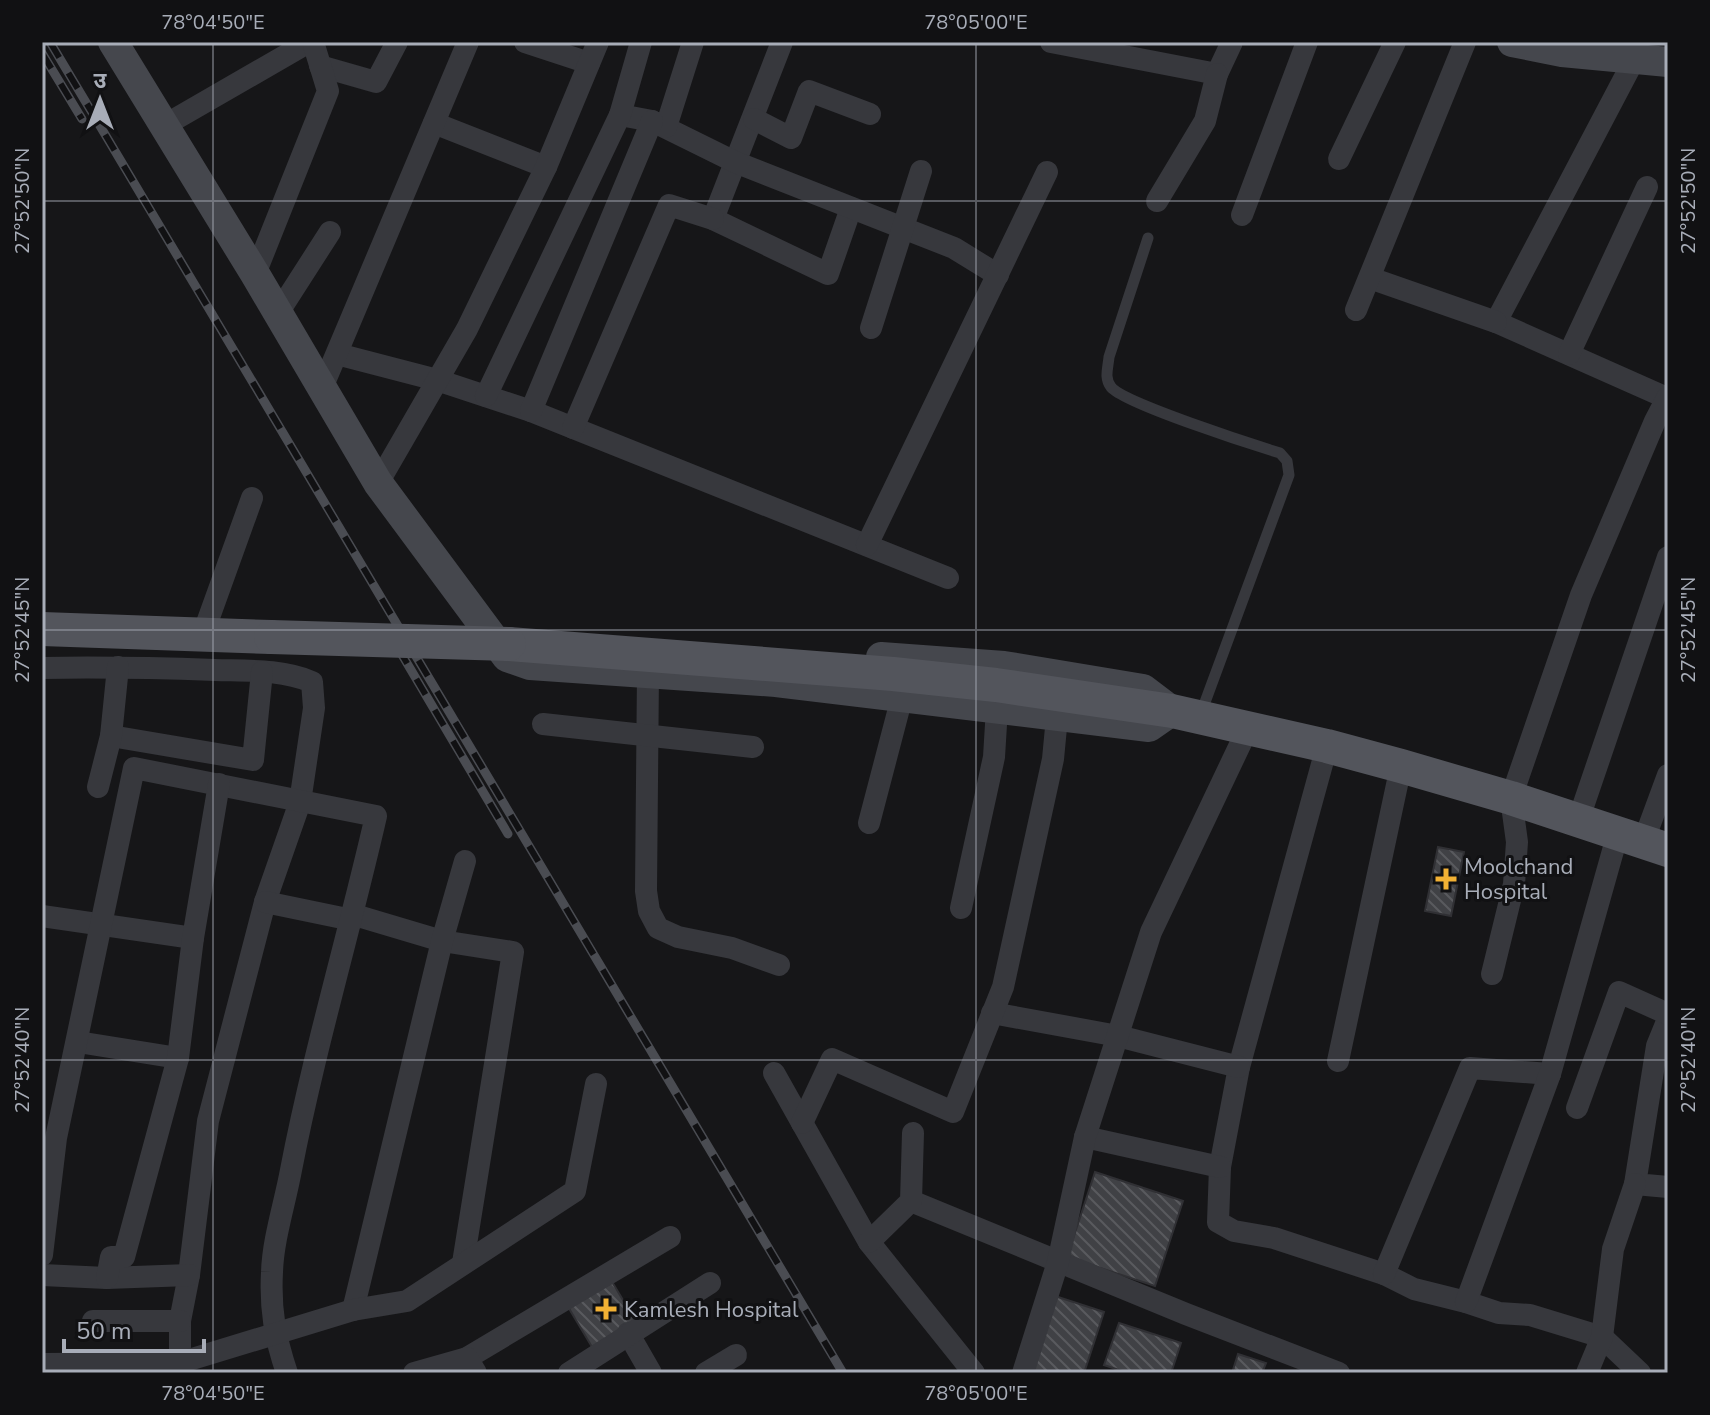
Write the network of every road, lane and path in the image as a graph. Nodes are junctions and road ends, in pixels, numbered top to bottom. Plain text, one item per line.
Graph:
1 (113, 42) edge
2 (311, 42) edge
3 (397, 42) edge
4 (468, 42) edge
5 (525, 42) edge
6 (598, 42) edge
7 (641, 42) edge
8 (693, 42) edge
9 (782, 42) edge
10 (1051, 42) edge
11 (1232, 42) edge
12 (1307, 42) edge
13 (1395, 42) edge
14 (1465, 42) edge
15 (1512, 42) edge
16 (1650, 55) edge
17 (589, 63) junction
18 (320, 66) junction
19 (1217, 74) junction
20 (870, 114) dead end
21 (620, 115) junction
22 (754, 119) junction
23 (434, 123) junction
24 (659, 124) junction
25 (165, 125) junction
26 (1339, 159) dead end
27 (735, 162) junction
28 (546, 167) junction
29 (921, 171) dead end
30 (1047, 172) dead end
31 (1647, 187) dead end
32 (1157, 201) dead end
33 (851, 208) junction
34 (1242, 215) dead end
35 (713, 219) junction
36 (902, 228) junction
37 (330, 232) dead end
38 (1148, 238) dead end
39 (255, 274) junction
40 (998, 275) junction
41 (1370, 278) junction
42 (1356, 310) dead end
43 (278, 313) junction
44 (1496, 322) junction
45 (871, 328) dead end
46 (337, 354) junction
47 (1569, 354) junction
48 (437, 380) junction
49 (322, 388) junction
50 (486, 396) junction
51 (1668, 397) edge
52 (531, 411) junction
53 (573, 428) junction
54 (378, 483) junction
55 (252, 498) dead end
56 (867, 545) junction
57 (1666, 566) edge
58 (948, 578) dead end
59 (42, 629) edge
60 (203, 634) junction
61 (502, 642) junction
62 (118, 667) junction
63 (42, 668) edge
64 (262, 672) junction
65 (648, 672) junction
66 (902, 697) junction
67 (997, 708) junction
68 (1186, 714) junction
69 (1057, 717) junction
70 (543, 724) dead end
71 (1248, 728) junction
72 (647, 734) junction
73 (111, 736) junction
74 (1327, 746) junction
75 (753, 747) dead end
76 (1401, 766) junction
77 (1668, 775) edge
78 (219, 784) junction
79 (98, 787) dead end
80 (1511, 798) junction
81 (300, 802) junction
82 (1578, 821) junction
83 (869, 823) dead end
84 (1653, 844) edge
85 (465, 861) dead end
86 (265, 902) junction
87 (961, 908) dead end
88 (42, 916) edge
89 (352, 920) junction
90 (102, 926) junction
91 (193, 938) junction
92 (442, 941) junction
93 (779, 965) dead end
94 (1492, 974) dead end
95 (992, 1013) junction
96 (1668, 1016) edge
97 (1118, 1036) junction
98 (78, 1042) junction
99 (178, 1058) junction
100 (1338, 1061) dead end
101 (1239, 1067) junction
102 (774, 1073) dead end
103 (1550, 1074) junction
104 (596, 1084) dead end
105 (1577, 1108) dead end
106 (802, 1123) junction
107 (50, 1130) edge
108 (913, 1133) dead end
109 (1085, 1137) junction
110 (1220, 1167) junction
111 (1635, 1184) junction
112 (1668, 1187) edge
113 (911, 1201) junction
114 (670, 1237) dead end
115 (869, 1242) junction
116 (42, 1255) edge
117 (1058, 1262) junction
118 (463, 1263) junction
119 (1384, 1274) junction
120 (42, 1275) edge
121 (189, 1275) junction
122 (107, 1278) junction
123 (710, 1283) dead end
124 (1466, 1302) junction
125 (353, 1310) junction
126 (93, 1321) dead end
127 (180, 1321) junction
128 (628, 1333) junction
129 (274, 1335) junction
130 (1602, 1337) junction
131 (736, 1355) dead end
132 (42, 1364) edge
133 (472, 1366) edge
134 (180, 1368) edge
135 (287, 1373) edge
136 (414, 1373) edge
137 (569, 1373) edge
138 (651, 1373) edge
139 (706, 1373) edge
140 (974, 1373) edge
141 (1023, 1373) edge
142 (1339, 1373) edge
143 (1587, 1373) edge
144 (1640, 1373) edge

1 - 25 street
2 - 18 street
2 - 25 street
3 - 18 street
4 - 23 street
5 - 17 street
6 - 17 street
7 - 21 street
8 - 24 street
9 - 22 street
10 - 19 street
11 - 19 street
12 - 34 street
13 - 26 street
14 - 41 street
15 - 16 street
16 - 44 street
17 - 28 street
18 - 39 street
19 - 32 street
20 - 22 street
21 - 24 street
21 - 50 street
22 - 27 street
23 - 28 street
23 - 46 street
24 - 27 street
24 - 52 street
25 - 39 street
27 - 33 street
27 - 35 street
28 - 48 street
29 - 36 street
30 - 40 street
31 - 47 street
33 - 35 street
33 - 36 street
35 - 53 street
36 - 40 street
36 - 45 street
37 - 43 street
38 - 68 lane
39 - 43 street
40 - 56 street
41 - 42 street
41 - 44 street
43 - 49 street
44 - 47 street
46 - 48 street
46 - 49 street
47 - 51 street
48 - 50 street
48 - 54 street
49 - 54 street
50 - 52 street
51 - 80 street
52 - 53 street
53 - 56 street
54 - 61 street
55 - 60 street
56 - 58 street
57 - 82 street
59 - 60 main road
60 - 61 main road, bridge
61 - 65 street
61 - 68 main road
62 - 63 street
62 - 64 street
62 - 73 street
64 - 73 street
64 - 81 street
65 - 66 street
65 - 72 street
66 - 67 street
66 - 83 street
67 - 69 street
67 - 87 street
68 - 69 street
68 - 71 main road
69 - 95 street
70 - 72 street
71 - 74 main road
71 - 97 street
72 - 75 street
72 - 93 street
73 - 79 street
74 - 76 main road
74 - 101 street
76 - 80 main road
76 - 100 street
77 - 84 street
78 - 81 street
78 - 90 street
78 - 91 street
80 - 82 main road
80 - 94 street
81 - 86 street
81 - 89 street
82 - 84 main road
84 - 103 street
85 - 92 street
86 - 89 street
86 - 121 street
88 - 90 street
89 - 92 street
89 - 129 street
90 - 91 street
90 - 98 street
91 - 99 street
92 - 118 street
92 - 125 street
95 - 97 street
95 - 106 street
96 - 105 street
96 - 111 street
97 - 101 street
97 - 109 street
98 - 99 street
98 - 107 street
99 - 122 street
101 - 110 street
102 - 106 street
103 - 119 street
103 - 124 street
104 - 118 street
106 - 115 street
107 - 116 street
108 - 113 street
109 - 110 street
109 - 117 street
110 - 119 street
111 - 112 street
111 - 130 street
113 - 115 street
113 - 117 street
114 - 133 street
115 - 140 street
117 - 141 street
117 - 142 street
118 - 125 street
119 - 124 street
120 - 122 street
121 - 122 street
121 - 127 street
123 - 128 street
124 - 130 street
125 - 129 street
126 - 127 street
127 - 134 street
128 - 137 street
128 - 138 street
129 - 134 street
129 - 135 street
130 - 143 street
130 - 144 street
131 - 139 street
132 - 134 street
133 - 136 street

